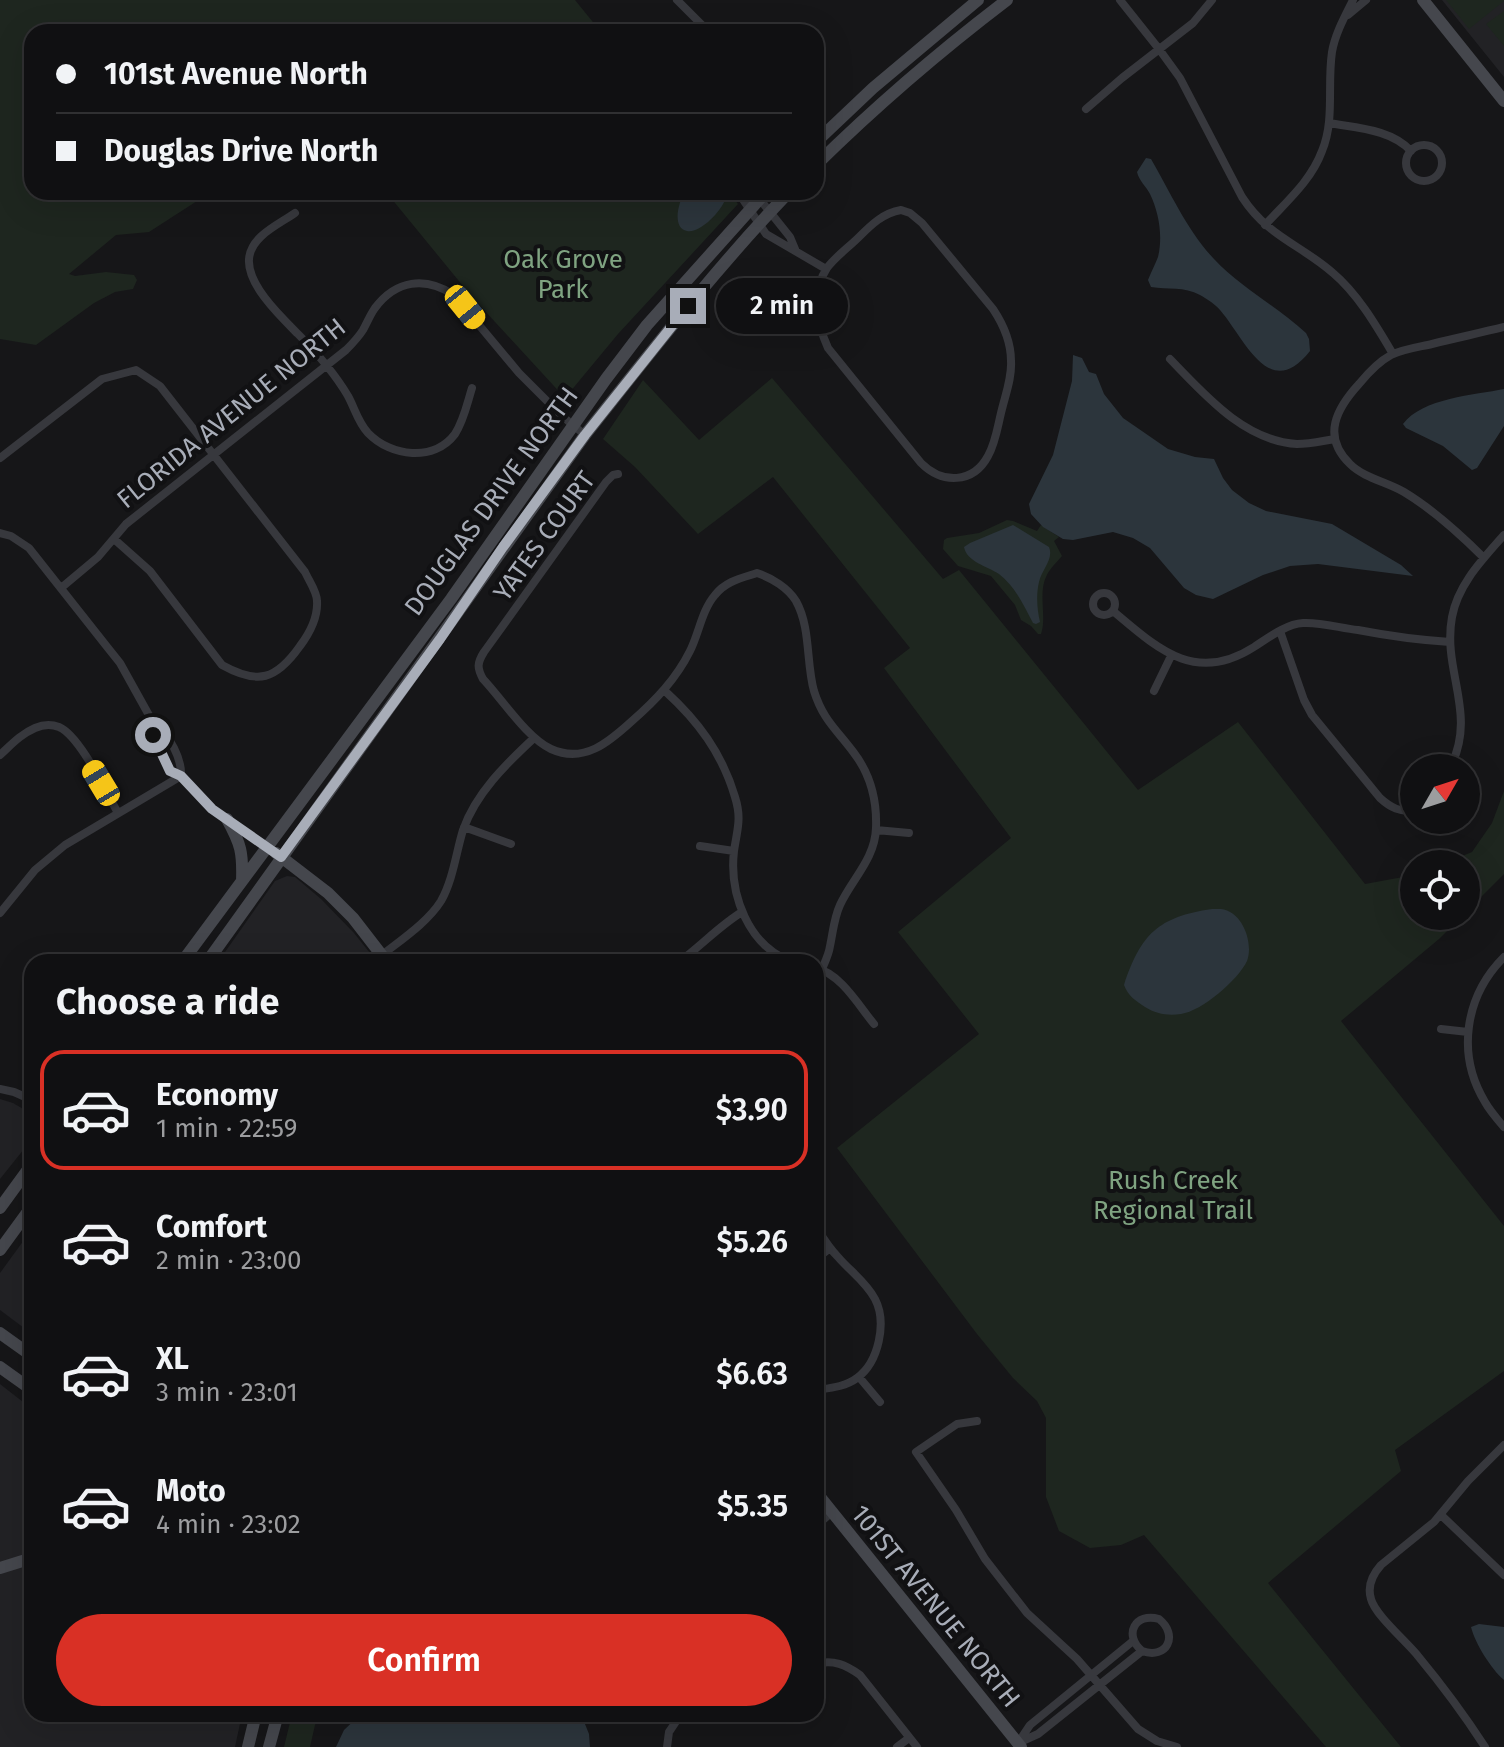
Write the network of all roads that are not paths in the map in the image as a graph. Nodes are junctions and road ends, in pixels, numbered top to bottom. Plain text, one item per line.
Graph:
1 (677, 0) edge
2 (978, 0) edge
3 (1007, 0) edge
4 (1120, 0) edge
5 (1212, 0) edge
6 (1353, 0) edge
7 (1366, 0) edge
8 (1423, 0) edge
9 (1346, 17) junction
10 (700, 24) edge
11 (1159, 49) junction
12 (1504, 101) edge
13 (1086, 109) dead end
14 (1329, 123) junction
15 (824, 134) edge
16 (1411, 151) junction
17 (824, 158) edge
18 (744, 200) edge
19 (756, 200) edge
20 (763, 200) edge
21 (781, 200) edge
22 (750, 209) junction
23 (770, 212) junction
24 (295, 213) dead end
25 (759, 224) junction
26 (1265, 225) junction
27 (795, 250) junction
28 (826, 269) junction
29 (1504, 327) edge
30 (1393, 354) junction
31 (1170, 359) dead end
32 (326, 366) junction
33 (472, 388) dead end
34 (573, 425) junction
35 (585, 435) junction
36 (1335, 439) junction
37 (215, 454) junction
38 (0, 458) edge
39 (618, 474) dead end
40 (0, 533) edge
41 (1504, 535) edge
42 (114, 539) junction
43 (1484, 558) junction
44 (61, 588) junction
45 (1113, 611) dead end
46 (1280, 631) junction
47 (1450, 642) junction
48 (1171, 656) junction
49 (665, 691) junction
50 (1154, 691) dead end
51 (534, 738) junction
52 (1456, 754) edge
53 (0, 755) edge
54 (181, 776) junction
55 (1400, 809) edge
56 (118, 813) junction
57 (227, 819) junction
58 (464, 827) junction
59 (876, 830) junction
60 (909, 833) dead end
61 (511, 844) dead end
62 (700, 846) dead end
63 (268, 848) junction
64 (734, 851) junction
65 (281, 857) junction
66 (242, 882) junction
67 (742, 912) junction
68 (0, 913) edge
69 (188, 954) edge
70 (213, 954) edge
71 (382, 954) edge
72 (389, 954) edge
73 (690, 954) edge
74 (778, 954) edge
75 (1504, 957) edge
76 (824, 960) edge
77 (824, 972) edge
78 (874, 1024) dead end
79 (1441, 1029) dead end
80 (1468, 1032) junction
81 (0, 1089) edge
82 (24, 1096) edge
83 (1504, 1127) edge
84 (24, 1175) edge
85 (0, 1208) edge
86 (24, 1217) edge
87 (824, 1239) edge
88 (830, 1248) junction
89 (0, 1250) edge
90 (824, 1253) edge
91 (891, 1316) dead end
92 (879, 1318) junction
93 (0, 1333) edge
94 (24, 1350) edge
95 (0, 1367) edge
96 (859, 1377) junction
97 (24, 1384) edge
98 (824, 1389) edge
99 (880, 1402) dead end
100 (977, 1421) dead end
101 (1504, 1445) edge
102 (824, 1502) edge
103 (832, 1512) junction
104 (1441, 1515) junction
105 (824, 1519) edge
106 (24, 1560) edge
107 (0, 1568) edge
108 (1504, 1575) edge
109 (1133, 1641) junction
110 (1142, 1651) junction
111 (824, 1662) edge
112 (1091, 1675) junction
113 (1099, 1685) junction
114 (254, 1722) edge
115 (276, 1722) edge
116 (676, 1722) edge
117 (1146, 1735) junction
118 (909, 1738) junction
119 (1141, 1744) dead end
120 (1017, 1746) edge
121 (248, 1747) edge
122 (269, 1747) edge
123 (667, 1747) edge
124 (897, 1747) edge
125 (917, 1747) edge
126 (1177, 1747) edge
127 (1485, 1747) edge

1 - 10 street
2 - 15 main road
3 - 17 main road
4 - 11 street
5 - 11 street
6 - 9 street
7 - 9 street
8 - 12 main road
9 - 14 street
11 - 13 street
11 - 26 street
14 - 16 street
14 - 26 street
16 - 16 street
18 - 22 street
19 - 22 main road, DOUGLAS DRIVE NORTH
20 - 23 street
21 - 23 main road, DOUGLAS DRIVE NORTH
22 - 25 street
22 - 34 main road, DOUGLAS DRIVE NORTH
23 - 25 main road, DOUGLAS DRIVE NORTH
23 - 27 street
24 - 32 street
25 - 27 street
25 - 35 main road, DOUGLAS DRIVE NORTH
26 - 30 street
27 - 28 street
28 - 28 street
29 - 30 street
30 - 36 street
31 - 36 street
32 - 33 street
32 - 34 street, FLORIDA AVENUE NORTH
32 - 37 street, FLORIDA AVENUE NORTH
34 - 35 street
34 - 63 main road, DOUGLAS DRIVE NORTH
35 - 65 main road, DOUGLAS DRIVE NORTH
36 - 43 street
37 - 38 street
37 - 42 street, FLORIDA AVENUE NORTH
37 - 42 street
39 - 51 street, YATES COURT
40 - 44 street
41 - 43 street
42 - 44 street, FLORIDA AVENUE NORTH
43 - 47 street
44 - 54 street
45 - 48 street
46 - 47 street
46 - 48 street
46 - 55 street
47 - 52 street
48 - 50 street
49 - 51 street
49 - 59 street
49 - 64 street
51 - 58 street
53 - 56 street
54 - 56 street
54 - 57 street
56 - 68 street
57 - 63 street
57 - 66 main road
58 - 61 street
58 - 72 street
59 - 60 street
59 - 76 street
62 - 64 street
63 - 65 main road
63 - 66 main road, DOUGLAS DRIVE NORTH
64 - 67 street
65 - 70 main road, DOUGLAS DRIVE NORTH
65 - 71 main road
66 - 69 main road, DOUGLAS DRIVE NORTH
67 - 73 street
67 - 74 street
75 - 80 street
77 - 78 street
79 - 80 street
80 - 83 street
81 - 82 street
84 - 85 main road
86 - 89 main road
87 - 88 street
88 - 90 street
88 - 92 street
91 - 92 street
92 - 96 street
93 - 94 main road
95 - 97 main road
96 - 98 street
96 - 99 street
100 - 112 street
101 - 104 street
102 - 103 main road, 101ST AVENUE NORTH
103 - 105 street
103 - 120 main road, 101ST AVENUE NORTH
104 - 108 street
104 - 127 street
106 - 107 main road
109 - 110 street
109 - 110 street
109 - 112 street
110 - 113 street
111 - 118 street
112 - 113 street
112 - 120 street
113 - 117 street
113 - 120 street
114 - 121 main road
115 - 122 main road
116 - 123 street
117 - 119 street
117 - 126 street
118 - 124 street
118 - 125 street

